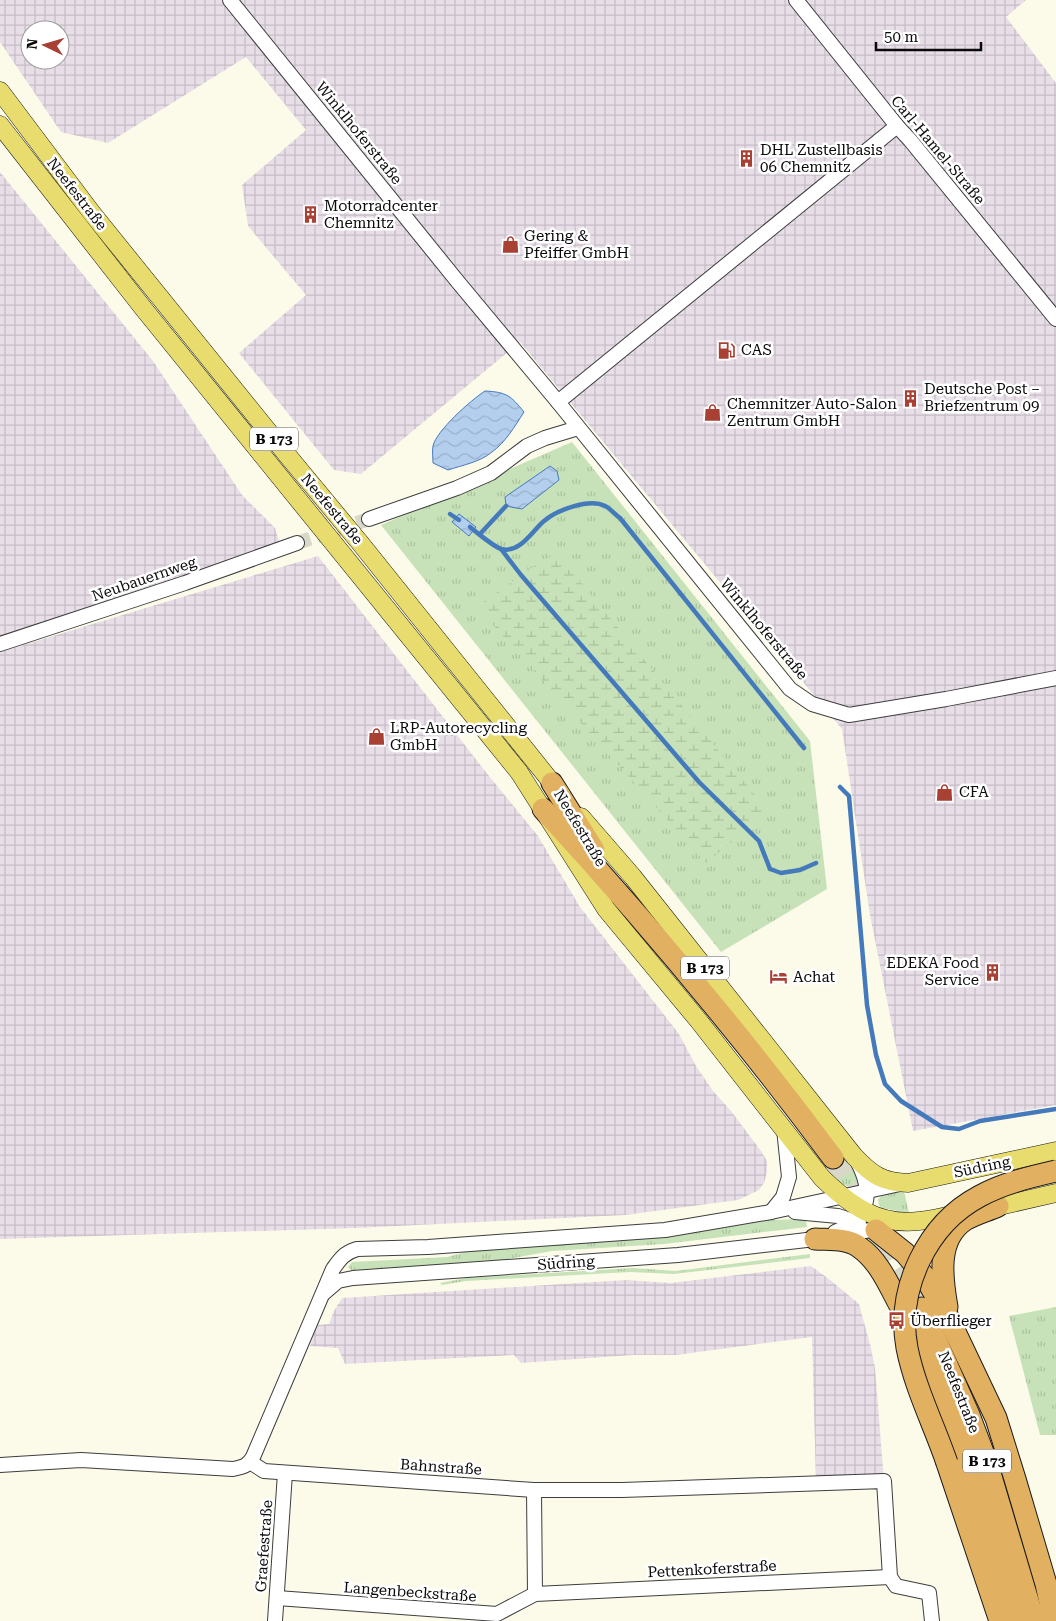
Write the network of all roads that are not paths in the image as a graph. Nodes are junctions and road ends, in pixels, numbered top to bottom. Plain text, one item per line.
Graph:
1 (230, 0) edge
2 (796, 0) edge
3 (0, 91) edge
4 (0, 125) edge
5 (897, 126) junction
6 (1056, 319) edge
7 (558, 402) junction
8 (578, 428) junction
9 (369, 519) tunnel mouth
10 (297, 543) tunnel mouth
11 (0, 644) edge
12 (1056, 678) edge
13 (552, 783) junction
14 (543, 809) junction
15 (615, 888) junction
16 (784, 1128) junction
17 (1056, 1151) edge
18 (854, 1156) junction
19 (833, 1158) tunnel mouth
20 (1056, 1171) edge
21 (908, 1182) junction
22 (868, 1191) junction
23 (1056, 1193) edge
24 (842, 1197) junction
25 (998, 1206) junction
26 (770, 1212) junction
27 (859, 1216) junction
28 (918, 1222) junction
29 (876, 1230) junction
30 (815, 1239) junction
31 (322, 1295) junction
32 (922, 1308) tunnel mouth
33 (948, 1317) junction
34 (250, 1462) junction
35 (0, 1464) edge
36 (286, 1473) junction
37 (534, 1490) junction
38 (890, 1577) junction
39 (535, 1594) junction
40 (277, 1598) junction
41 (497, 1618) edge
42 (275, 1621) edge
43 (932, 1621) edge
44 (1000, 1621) edge
45 (1016, 1621) edge
46 (1034, 1621) edge
47 (1054, 1621) edge

1 - 7 street, Winklhoferstraße
2 - 5 street, Carl-Hamel-Straße
3 - 13 main road, Neefestraße / B 173
4 - 14 main road, Neefestraße / B 173
5 - 6 street, Carl-Hamel-Straße
5 - 7 street
7 - 8 street, Winklhoferstraße
8 - 9 street
8 - 12 street, Winklhoferstraße
10 - 11 street, Neubauernweg
13 - 15 highway, Neefestraße / B 173
13 - 18 main road, B 173
14 - 15 highway, Neefestraße / B 173
14 - 16 main road, Neefestraße
15 - 19 highway, Neefestraße / B 173
16 - 24 main road, Neefestraße
16 - 26 street
17 - 21 main road, Südring
18 - 21 main road, Südring
18 - 22 street
20 - 44 highway, bridge
21 - 22 street, Südring
22 - 24 street, Südring
22 - 27 street
23 - 25 main road, Südring
24 - 26 street, Südring
24 - 27 main road, Neefestraße
25 - 28 main road, Südring
25 - 33 highway
26 - 27 street, Südring
26 - 31 street, Südring
27 - 28 main road, Südring
27 - 29 street, Neefestraße
27 - 30 street, Südring
28 - 29 street, Südring
29 - 30 street, Südring
29 - 33 highway
30 - 31 street, Südring
30 - 45 highway
31 - 34 street, Südring
32 - 46 highway, Neefestraße / B 173
33 - 47 highway
34 - 35 street
34 - 36 street, Bahnstraße
36 - 37 street, Bahnstraße
36 - 40 street, Graefestraße
37 - 38 street, Bahnstraße
37 - 39 street
38 - 39 street, Pettenkoferstraße
38 - 43 street
39 - 41 street, Langenbeckstraße
40 - 41 street, Langenbeckstraße
40 - 42 street, Graefestraße

